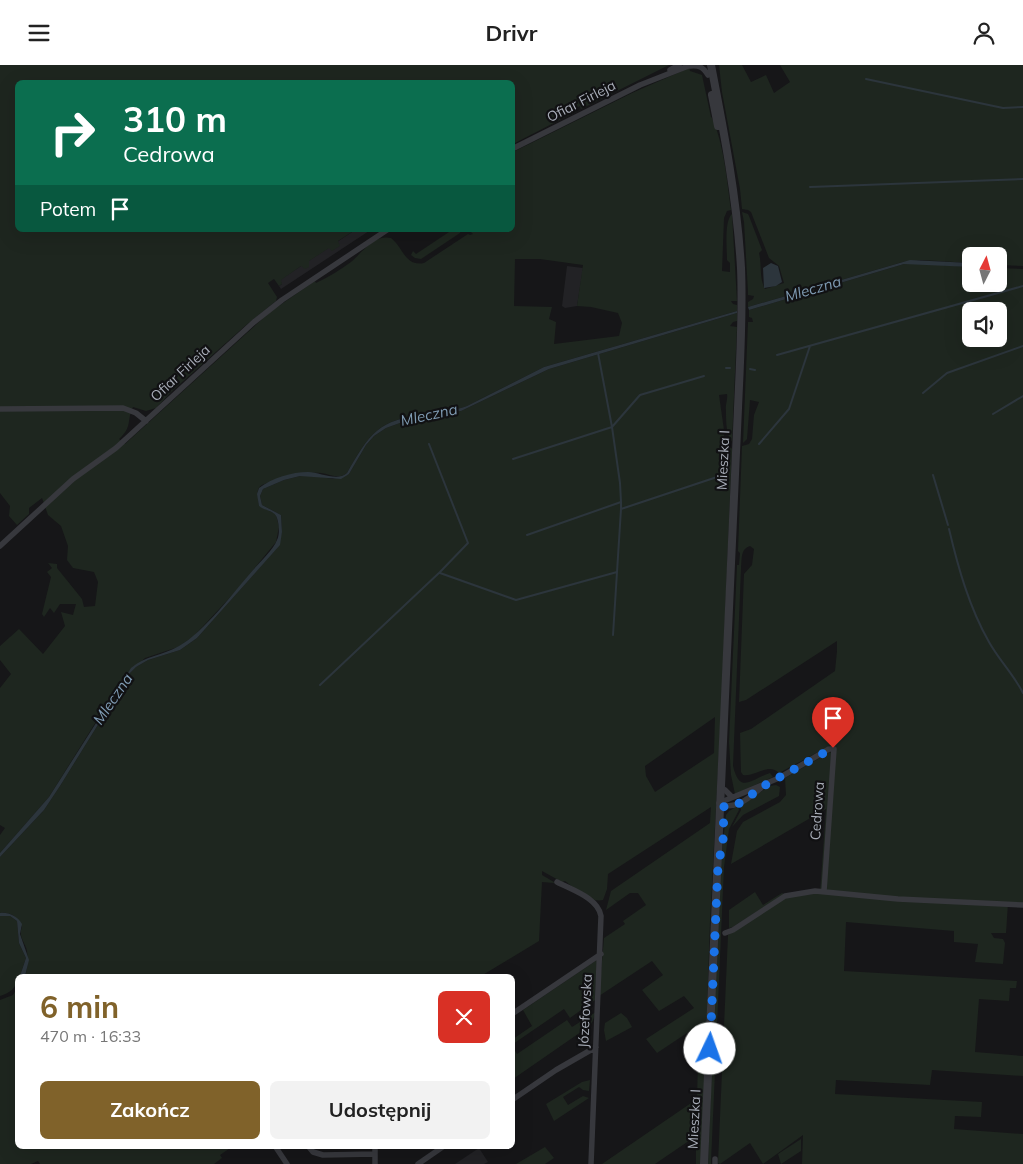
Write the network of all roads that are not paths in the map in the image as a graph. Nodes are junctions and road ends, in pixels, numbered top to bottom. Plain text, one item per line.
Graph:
1 (680, 65) edge
2 (691, 65) edge
3 (706, 65) edge
4 (711, 65) edge
5 (662, 75) junction
6 (708, 75) junction
7 (515, 148) edge
8 (732, 186) junction
9 (384, 232) edge
10 (0, 409) edge
11 (136, 413) junction
12 (146, 421) junction
13 (139, 428) junction
14 (0, 546) edge
15 (724, 736) junction
16 (767, 784) junction
17 (725, 801) junction
18 (557, 882) dead end
19 (824, 891) junction
20 (1023, 905) edge
21 (725, 933) dead end
22 (601, 954) junction
23 (515, 1012) edge
24 (596, 1047) junction
25 (515, 1098) edge
26 (277, 1149) edge
27 (310, 1149) edge
28 (375, 1149) edge
29 (440, 1149) edge
30 (375, 1154) junction
31 (288, 1164) edge
32 (375, 1164) edge
33 (418, 1164) edge
34 (591, 1164) edge
35 (704, 1164) edge

1 - 5 street, Ofiar Firleja
2 - 5 street, Ofiar Firleja
2 - 6 street, Ofiar Firleja
3 - 6 street, Mieszka I
4 - 8 street, Mieszka I
5 - 7 street, Ofiar Firleja
6 - 8 street, Mieszka I
8 - 15 street, Mieszka I
9 - 12 street, Ofiar Firleja
10 - 11 street
11 - 12 street
11 - 13 street
12 - 13 street, Ofiar Firleja
13 - 14 street, Ofiar Firleja
15 - 17 street, Mieszka I
15 - 17 street, Mieszka I
16 - 17 street, Cedrowa
16 - 17 street, Cedrowa
16 - 19 street, Cedrowa
17 - 35 street, Mieszka I
18 - 22 street, Józefowska
19 - 20 street
19 - 21 street
22 - 23 street
22 - 24 street, Józefowska
24 - 25 street
24 - 34 street, Józefowska
26 - 31 street
27 - 30 street
28 - 30 street
29 - 33 street
30 - 32 street

